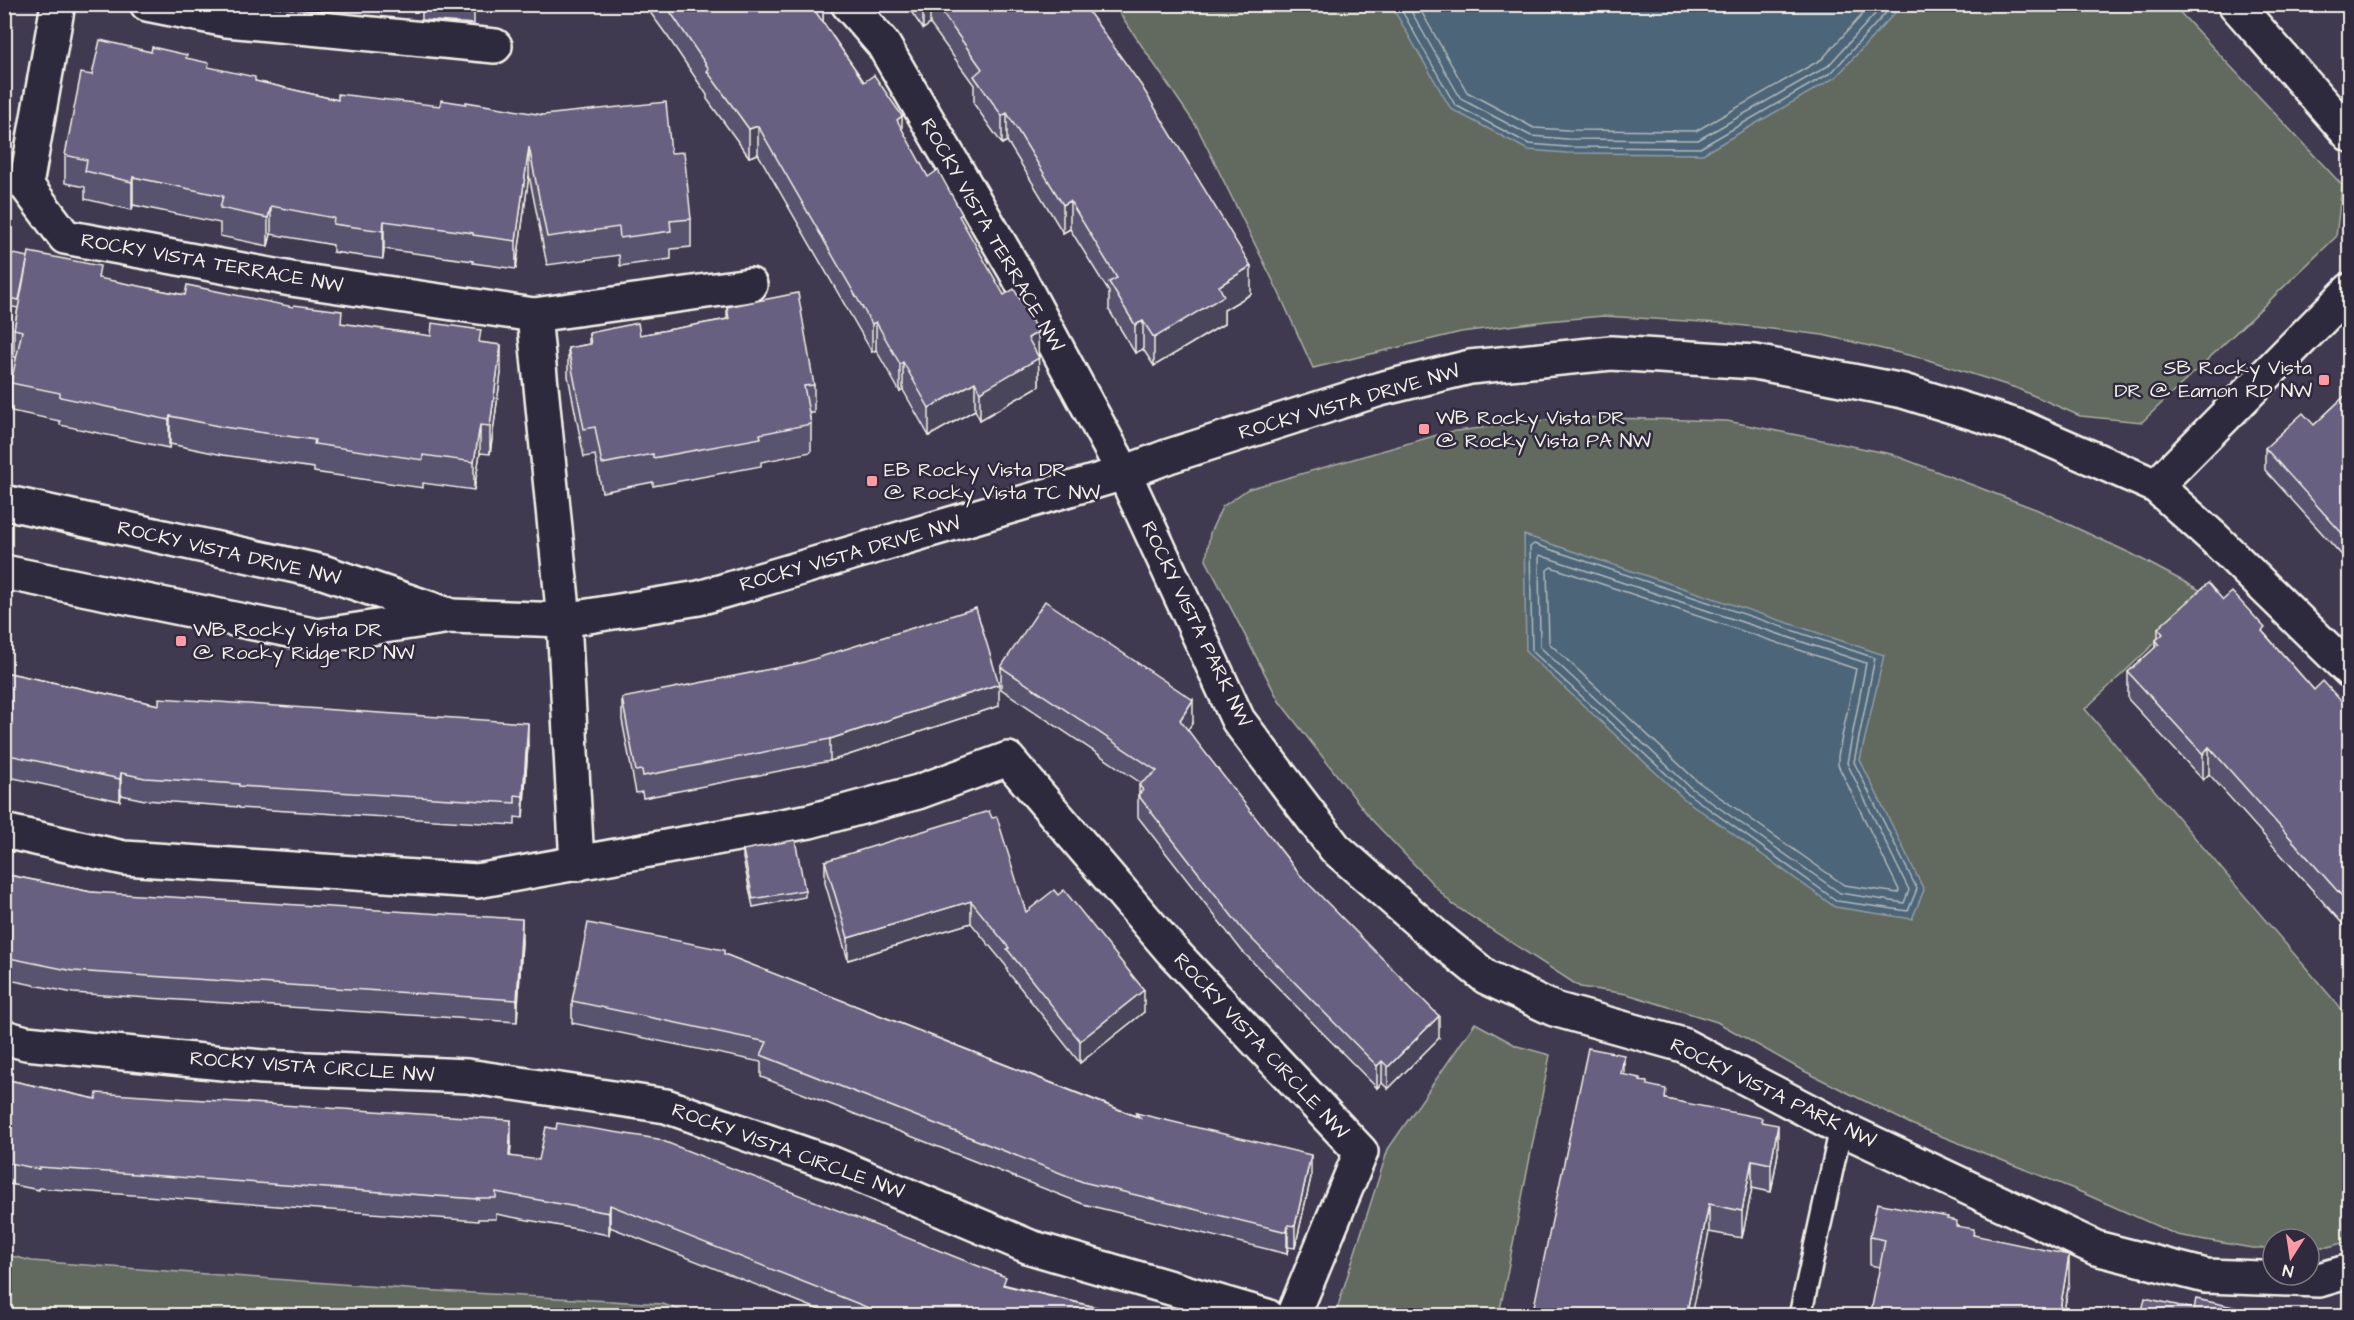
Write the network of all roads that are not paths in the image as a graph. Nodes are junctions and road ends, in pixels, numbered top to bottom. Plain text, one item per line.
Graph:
1 (58, 4) edge
2 (147, 4) edge
3 (848, 4) edge
4 (2235, 4) edge
5 (495, 46) dead end
6 (2349, 135) edge
7 (750, 285) dead end
8 (2349, 290) edge
9 (534, 315) junction
10 (1124, 474) junction
11 (2156, 486) junction
12 (4, 502) edge
13 (4, 572) edge
14 (450, 616) junction
15 (564, 620) junction
16 (2349, 671) edge
17 (4, 831) edge
18 (577, 864) junction
19 (4, 1037) edge
20 (1841, 1128) junction
21 (2349, 1271) edge
22 (1267, 1316) edge
23 (1293, 1316) edge
24 (1800, 1316) edge

1 - 9 street, ROCKY VISTA TERRACE NW
2 - 5 street
3 - 10 street, ROCKY VISTA TERRACE NW
4 - 6 street
7 - 9 street, ROCKY VISTA TERRACE NW
8 - 11 street
9 - 15 street
10 - 11 street, ROCKY VISTA DRIVE NW
10 - 15 street, ROCKY VISTA DRIVE NW
10 - 20 street, ROCKY VISTA PARK NW
11 - 16 street, ROCKY VISTA DRIVE NW
12 - 14 street, ROCKY VISTA DRIVE NW
13 - 14 street, ROCKY VISTA DRIVE NW
14 - 15 street, ROCKY VISTA DRIVE NW
15 - 18 street
17 - 18 street, ROCKY VISTA CIRCLE NW
18 - 23 street, ROCKY VISTA CIRCLE NW
19 - 22 street, ROCKY VISTA CIRCLE NW
20 - 21 street, ROCKY VISTA PARK NW
20 - 24 lane

